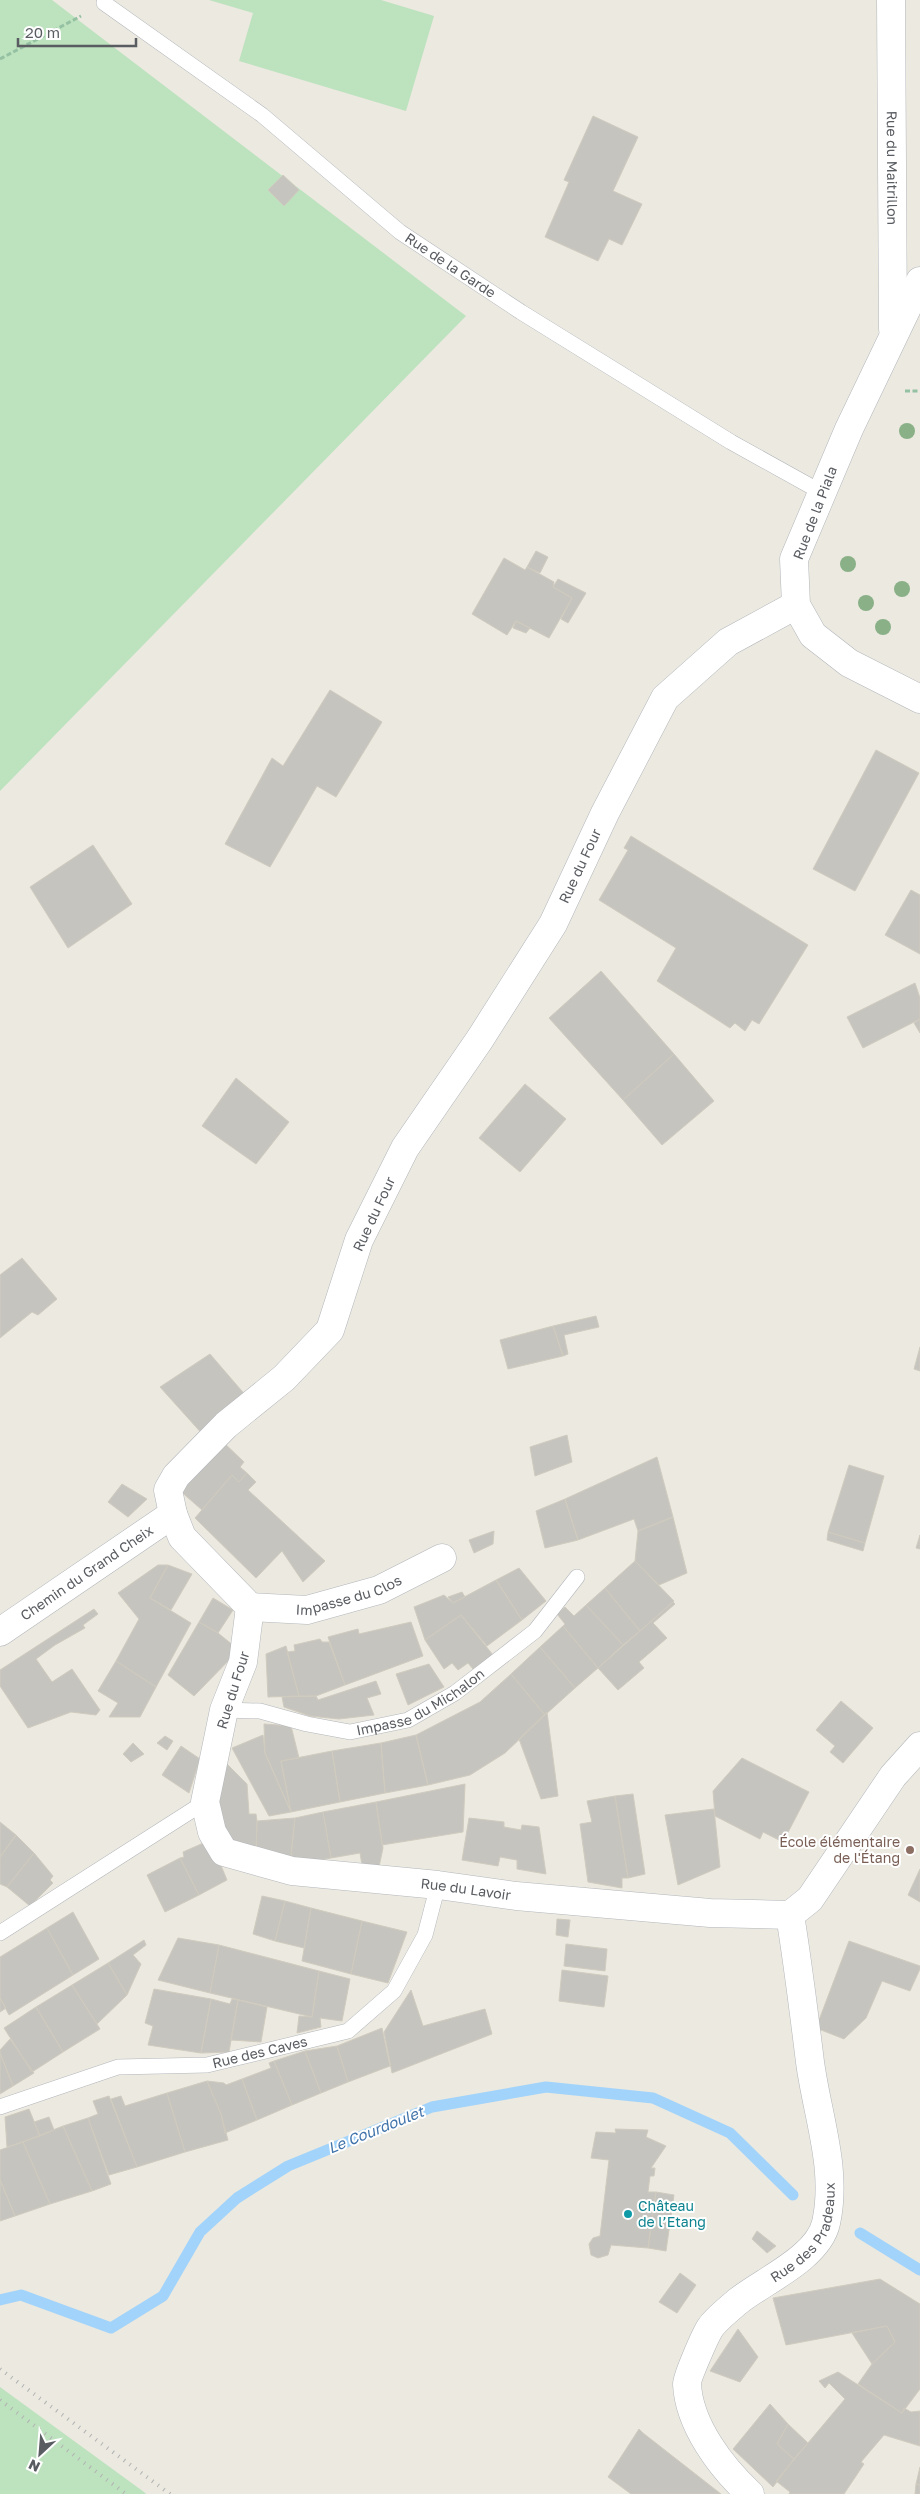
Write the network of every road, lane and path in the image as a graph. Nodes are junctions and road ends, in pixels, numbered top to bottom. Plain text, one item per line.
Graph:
1 (891, 0) edge
2 (104, 4) joint
3 (0, 59) edge
4 (920, 281) edge
5 (893, 336) junction
6 (821, 492) junction
7 (796, 605) junction
8 (920, 699) edge
9 (172, 1514) junction
10 (442, 1558) dead end
11 (577, 1577) dead end
12 (250, 1607) junction
13 (0, 1632) edge
14 (224, 1710) junction
15 (920, 1746) edge
16 (205, 1802) junction
17 (224, 1852) joint
18 (438, 1885) junction
19 (790, 1915) junction
20 (0, 1933) edge
21 (0, 2107) edge
22 (750, 2494) edge

1 - 5 street, Rue du Maitrillon
2 - 3 path
2 - 6 lane, Rue de la Garde
4 - 5 street, Rue de la Piala
5 - 6 street, Rue de la Piala
6 - 7 street, Rue de la Piala
7 - 8 street, Rue de la Piala
7 - 9 street, Rue du Four
9 - 12 street, Rue du Four
9 - 13 street, Chemin du Grand Cheix
10 - 12 street, Impasse du Clos
11 - 14 lane, Impasse du Michalon
12 - 14 street, Rue du Four
14 - 16 street, Rue du Four
15 - 19 street
16 - 17 street, Rue du Four
16 - 20 lane
17 - 18 street, Rue du Lavoir
18 - 19 street, Rue du Lavoir
18 - 21 lane, Rue des Caves
19 - 22 street, Rue des Pradeaux

